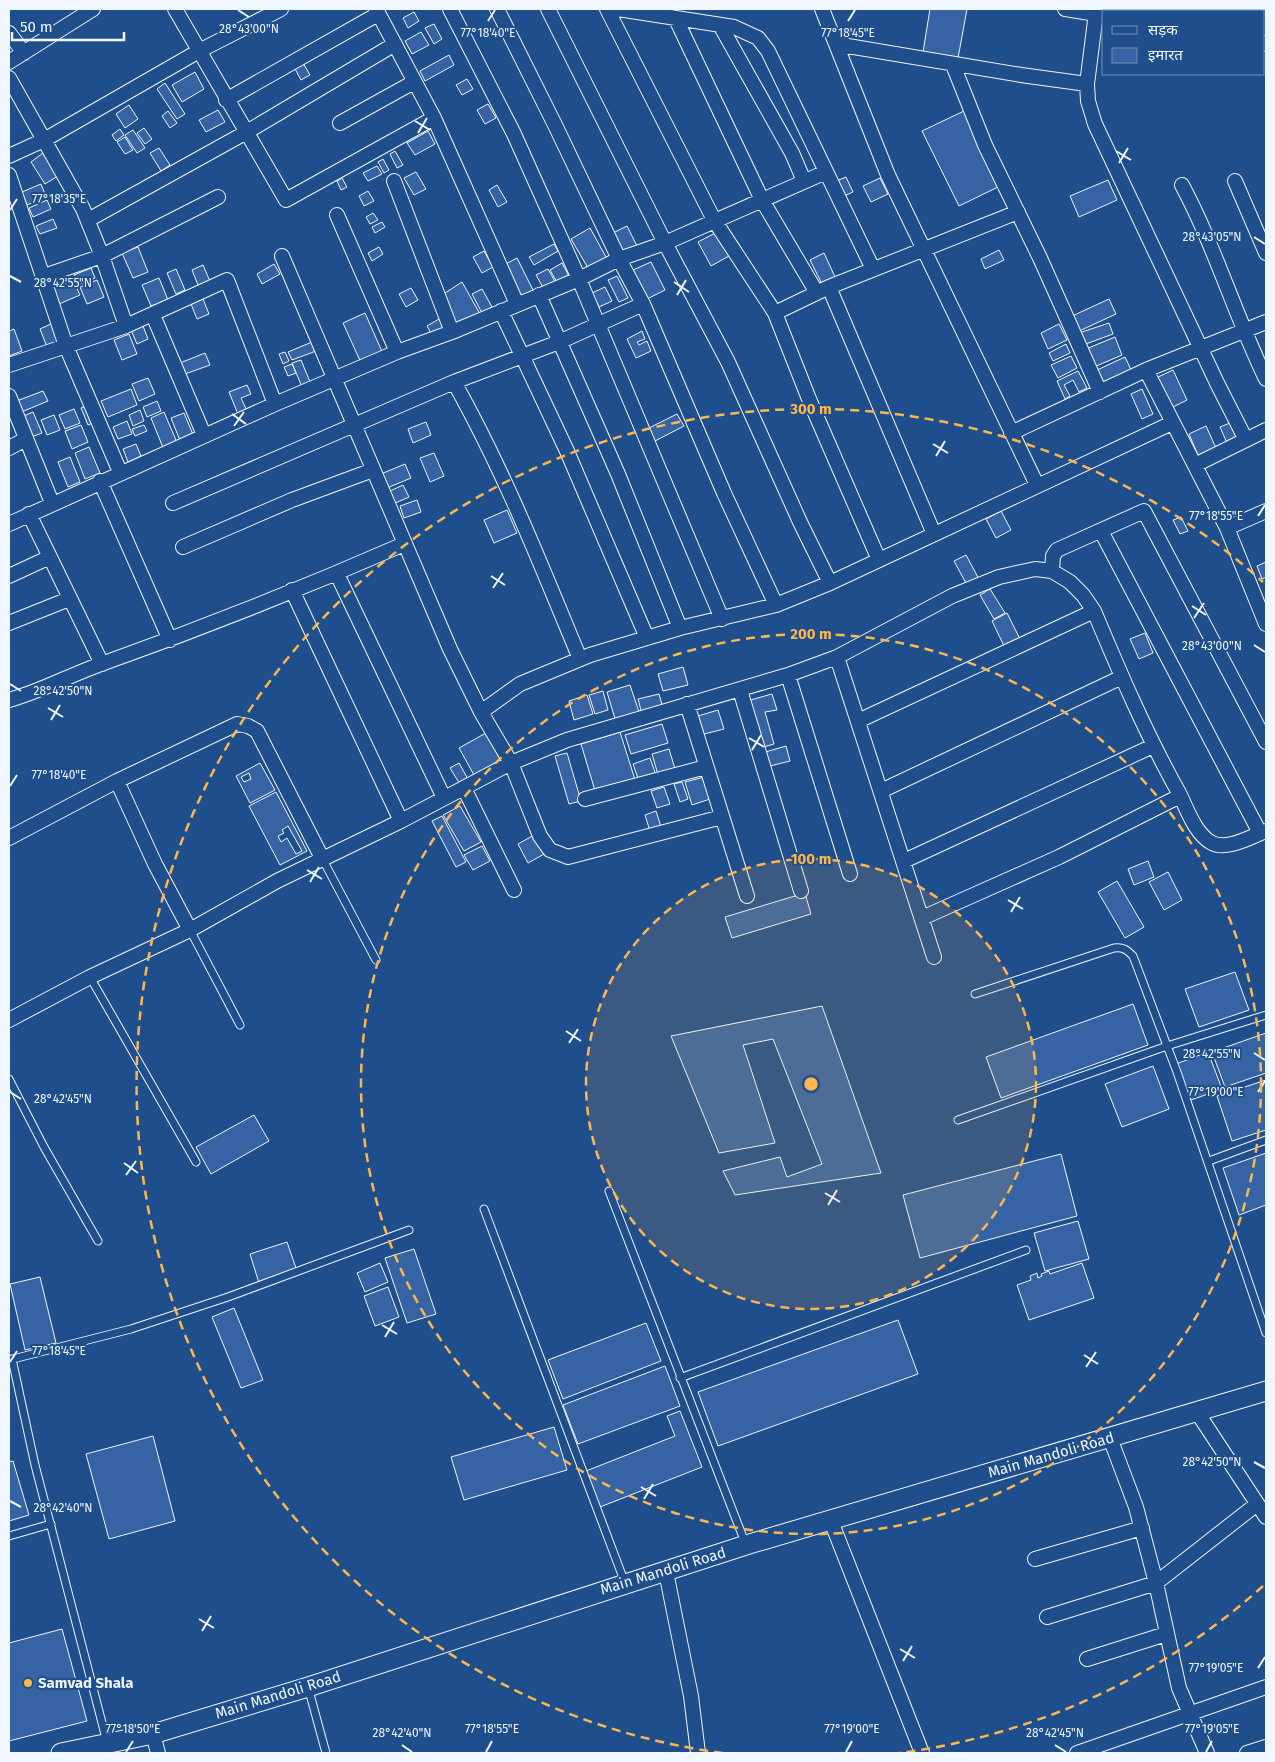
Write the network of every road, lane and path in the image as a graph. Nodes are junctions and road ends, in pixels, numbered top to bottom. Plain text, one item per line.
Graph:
1 (94, 9) edge
2 (174, 9) edge
3 (282, 9) edge
4 (450, 9) edge
5 (497, 9) edge
6 (548, 9) edge
7 (607, 9) edge
8 (618, 9) edge
9 (822, 9) edge
10 (1066, 9) edge
11 (377, 12) edge
12 (1100, 14) edge
13 (676, 19) junction
14 (720, 25) junction
15 (9, 33) edge
16 (395, 44) junction
17 (836, 44) junction
18 (199, 51) junction
19 (24, 53) junction
20 (9, 62) edge
21 (953, 64) junction
22 (9, 78) edge
23 (414, 82) junction
24 (1087, 84) junction
25 (226, 100) junction
26 (434, 118) junction
27 (340, 123) dead end
28 (245, 133) junction
29 (44, 140) junction
30 (9, 156) edge
31 (826, 172) junction
32 (9, 175) edge
33 (1235, 180) dead end
34 (394, 181) dead end
35 (804, 181) junction
36 (1182, 185) dead end
37 (218, 197) dead end
38 (762, 200) junction
39 (1018, 212) junction
40 (337, 215) dead end
41 (88, 220) junction
42 (714, 220) junction
43 (665, 243) junction
44 (924, 249) junction
45 (1266, 254) edge
46 (102, 256) junction
47 (282, 256) dead end
48 (619, 259) junction
49 (873, 269) junction
50 (44, 276) junction
51 (579, 278) junction
52 (823, 290) junction
53 (539, 295) junction
54 (517, 304) junction
55 (643, 304) junction
56 (501, 311) junction
57 (775, 313) junction
58 (153, 315) junction
59 (1266, 322) edge
60 (598, 324) junction
61 (126, 326) junction
62 (452, 332) junction
63 (1244, 332) junction
64 (559, 342) junction
65 (66, 346) junction
66 (1200, 348) junction
67 (397, 352) junction
68 (523, 356) junction
69 (9, 365) edge
70 (1146, 370) junction
71 (1266, 379) edge
72 (336, 380) junction
73 (454, 382) junction
74 (1100, 392) junction
75 (9, 396) edge
76 (275, 404) junction
77 (1172, 423) junction
78 (354, 425) junction
79 (1266, 430) edge
80 (1011, 433) junction
81 (204, 435) junction
82 (26, 439) junction
83 (1246, 440) junction
84 (9, 448) edge
85 (1195, 465) junction
86 (373, 470) junction
87 (120, 472) junction
88 (100, 481) junction
89 (1037, 485) junction
90 (52, 503) junction
91 (173, 503) dead end
92 (1266, 511) edge
93 (29, 514) junction
94 (9, 524) edge
95 (1227, 528) junction
96 (1101, 531) junction
97 (934, 534) junction
98 (404, 544) junction
99 (183, 547) dead end
100 (50, 557) junction
101 (879, 560) junction
102 (1052, 571) junction
103 (337, 574) junction
104 (9, 576) edge
105 (830, 583) junction
106 (292, 590) junction
107 (69, 599) junction
108 (1261, 599) edge
109 (776, 605) junction
110 (1094, 611) junction
111 (722, 619) junction
112 (9, 623) edge
113 (1266, 624) edge
114 (680, 628) junction
115 (647, 638) junction
116 (170, 640) junction
117 (837, 657) junction
118 (580, 659) junction
119 (102, 664) junction
120 (788, 675) junction
121 (1122, 677) junction
122 (740, 690) junction
123 (9, 700) edge
124 (687, 704) junction
125 (481, 712) junction
126 (858, 721) junction
127 (1266, 742) edge
128 (1153, 746) junction
129 (511, 762) junction
130 (706, 767) junction
131 (117, 781) junction
132 (464, 788) junction
133 (881, 791) junction
134 (1180, 796) junction
135 (444, 798) junction
136 (585, 800) dead end
137 (722, 817) junction
138 (401, 821) junction
139 (1263, 832) edge
140 (9, 838) edge
141 (322, 858) junction
142 (904, 861) junction
143 (850, 874) dead end
144 (514, 890) dead end
145 (801, 891) dead end
146 (747, 896) dead end
147 (922, 918) junction
148 (190, 930) junction
149 (934, 957) dead end
150 (376, 960) dead end
151 (90, 976) junction
152 (975, 994) dead end
153 (1266, 1015) edge
154 (9, 1020) edge
155 (240, 1025) dead end
156 (1167, 1046) junction
157 (9, 1079) edge
158 (958, 1120) dead end
159 (1266, 1140) edge
160 (1209, 1161) junction
161 (196, 1162) dead end
162 (609, 1191) dead end
163 (484, 1209) dead end
164 (409, 1230) dead end
165 (98, 1241) dead end
166 (1026, 1250) dead end
167 (1266, 1333) edge
168 (10, 1359) edge
169 (680, 1378) junction
170 (1264, 1395) edge
171 (1197, 1412) junction
172 (1110, 1438) junction
173 (1258, 1504) junction
174 (1266, 1517) edge
175 (831, 1521) junction
176 (51, 1524) junction
177 (1142, 1528) junction
178 (9, 1536) edge
179 (746, 1545) junction
180 (1035, 1559) dead end
181 (666, 1572) junction
182 (625, 1583) junction
183 (1156, 1583) junction
184 (1047, 1616) dead end
185 (1166, 1634) junction
186 (1087, 1659) dead end
187 (308, 1687) junction
188 (1266, 1687) edge
189 (1190, 1715) junction
190 (153, 1734) junction
191 (107, 1742) junction
192 (1266, 1747) edge
193 (62, 1753) edge
194 (158, 1753) edge
195 (326, 1753) edge
196 (698, 1753) edge
197 (922, 1753) edge
198 (1077, 1753) edge
199 (1207, 1753) edge
200 (1247, 1753) edge

1 - 19 street
2 - 18 street
3 - 18 street
4 - 51 street
5 - 48 street
6 - 43 street
7 - 42 street
8 - 13 street
9 - 17 street
10 - 12 street
11 - 16 street
11 - 25 street
12 - 24 street
13 - 14 street
13 - 38 street
14 - 31 street
14 - 35 street
15 - 19 street
16 - 23 street
16 - 28 street
17 - 21 street
17 - 44 street
18 - 25 street
18 - 29 street
19 - 20 street
21 - 24 street
21 - 39 street
22 - 29 street
23 - 26 street
23 - 27 street
24 - 66 street
25 - 28 street
26 - 28 street
26 - 54 street
28 - 41 street
29 - 30 street
29 - 41 street
31 - 35 street
31 - 49 street
32 - 50 street
33 - 45 street
34 - 62 street
35 - 38 street
36 - 63 street
37 - 46 street
38 - 42 street
38 - 52 street
39 - 44 street
39 - 74 street
40 - 67 street
41 - 46 street
42 - 43 street
42 - 57 street
43 - 48 street
43 - 105 street
44 - 49 street
44 - 80 street
46 - 50 street
46 - 61 street
47 - 72 street
48 - 51 street
48 - 55 street
49 - 52 street
50 - 65 street
51 - 53 street
51 - 60 street
52 - 57 street
52 - 97 street
53 - 54 street
53 - 64 street
54 - 56 street
55 - 60 street
55 - 109 street
56 - 62 street
56 - 68 street
57 - 101 street
58 - 61 street
58 - 76 street
58 - 81 street
59 - 63 street
60 - 64 street
60 - 111 street
61 - 65 street
62 - 67 street
63 - 66 street
63 - 71 street
64 - 68 street
64 - 114 street
65 - 69 street
65 - 87 street
66 - 70 street
66 - 83 street
67 - 72 street
68 - 73 street
68 - 115 street
70 - 74 street
70 - 77 street
72 - 76 street
72 - 78 street
73 - 78 street
73 - 118 street
74 - 80 street
75 - 82 street
76 - 81 street
77 - 85 street
77 - 89 street
78 - 86 street
78 - 91 street
79 - 83 street
80 - 89 street
81 - 87 street
82 - 84 street
82 - 90 street
83 - 85 street
85 - 95 street
86 - 98 street
86 - 99 street
87 - 88 street
88 - 90 street
88 - 116 street
89 - 97 street
90 - 93 street
92 - 95 street
93 - 94 street
93 - 100 street
95 - 108 street
96 - 102 street
96 - 127 street
96 - 139 street
97 - 101 street
98 - 103 street
98 - 125 street
100 - 104 street
100 - 107 street
101 - 105 street
102 - 110 street
102 - 117 street
103 - 106 street
103 - 135 street
105 - 109 street
106 - 116 street
106 - 138 street
107 - 112 street
107 - 119 street
108 - 113 street
109 - 111 street
110 - 121 street
110 - 126 street
111 - 114 street
114 - 115 street
115 - 118 street
116 - 119 street
117 - 120 street
117 - 126 street
118 - 125 street
119 - 123 street
120 - 122 street
120 - 143 street
121 - 128 street
121 - 133 street
122 - 124 street
122 - 145 street
124 - 129 street
124 - 130 street
125 - 129 street
126 - 133 street
128 - 134 street
128 - 142 street
129 - 132 street
129 - 137 street
130 - 136 street
130 - 137 street
131 - 140 street
131 - 141 street
131 - 148 street
132 - 135 street
132 - 144 street
133 - 142 street
134 - 139 street
134 - 147 street
135 - 138 street
137 - 146 street
138 - 141 street
141 - 148 street
141 - 150 lane
142 - 147 street
147 - 149 street
148 - 151 street
148 - 155 lane
151 - 154 street
151 - 161 lane
152 - 156 lane
153 - 156 lane
156 - 158 lane
156 - 160 lane
157 - 165 lane
159 - 160 lane
160 - 167 lane
162 - 169 lane
163 - 182 lane
164 - 168 lane
166 - 169 lane
168 - 176 lane
169 - 179 lane
170 - 171 street, Main Mandoli Road
171 - 172 street, Main Mandoli Road
171 - 173 street
172 - 175 street, Main Mandoli Road
172 - 177 street
173 - 174 street
173 - 183 street
175 - 179 street, Main Mandoli Road
175 - 197 street
176 - 178 lane
176 - 191 lane
177 - 180 street
177 - 183 street
179 - 181 street, Main Mandoli Road
181 - 182 street, Main Mandoli Road
181 - 196 street
182 - 187 street, Main Mandoli Road
183 - 184 street
183 - 185 street
185 - 186 street
185 - 189 street
187 - 190 street, Main Mandoli Road
187 - 195 lane
188 - 189 street
189 - 198 street
189 - 199 street
190 - 191 street, Main Mandoli Road
190 - 194 street
191 - 193 street, Main Mandoli Road
192 - 200 street

